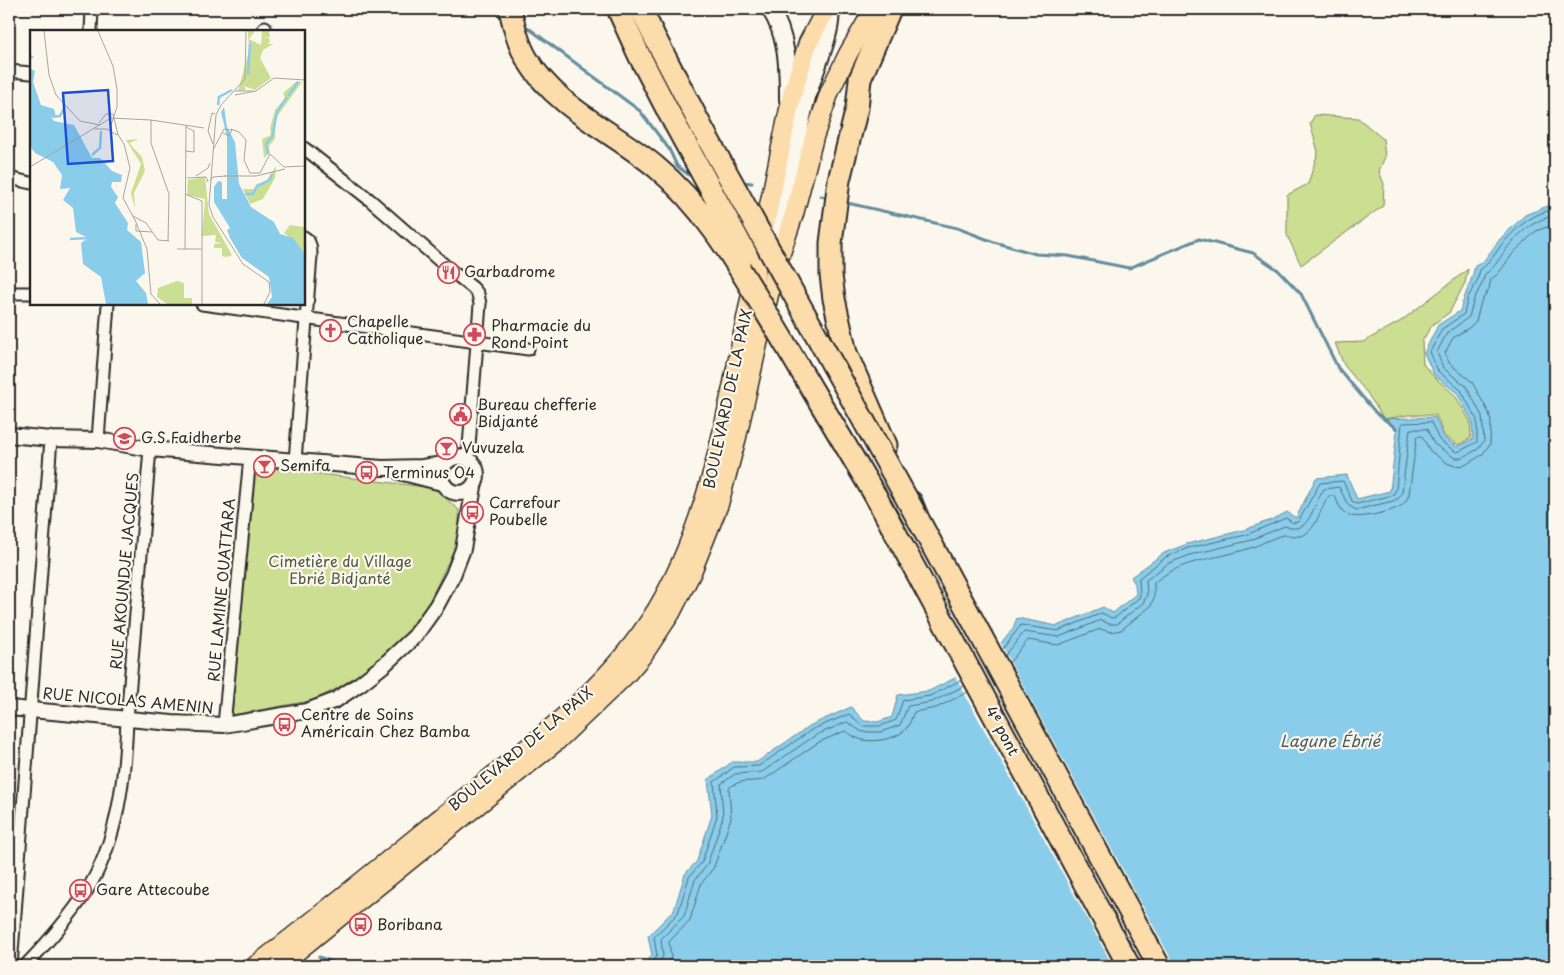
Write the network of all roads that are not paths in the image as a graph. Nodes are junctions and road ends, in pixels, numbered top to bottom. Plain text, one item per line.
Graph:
1 (92, 9) edge
2 (510, 9) edge
3 (618, 9) edge
4 (641, 9) edge
5 (770, 9) edge
6 (826, 9) edge
7 (830, 9) edge
8 (874, 9) edge
9 (890, 9) edge
10 (90, 30) edge
11 (9, 71) edge
12 (30, 73) edge
13 (787, 116) junction
14 (305, 149) edge
15 (9, 178) edge
16 (30, 182) edge
17 (305, 237) edge
18 (773, 278) junction
19 (9, 293) edge
20 (30, 293) edge
21 (108, 305) edge
22 (209, 305) edge
23 (306, 318) junction
24 (477, 343) junction
25 (528, 349) dead end
26 (9, 435) edge
27 (51, 439) junction
28 (98, 440) junction
29 (150, 449) junction
30 (250, 457) junction
31 (468, 459) junction
32 (295, 461) junction
33 (444, 464) junction
34 (382, 468) junction
35 (442, 483) junction
36 (474, 487) junction
37 (875, 496) junction
38 (918, 520) junction
39 (9, 708) edge
40 (31, 709) junction
41 (127, 719) junction
42 (224, 725) junction
43 (11, 966) edge
44 (25, 966) edge
45 (255, 966) edge
46 (279, 966) edge
47 (1129, 966) edge
48 (1159, 966) edge

1 - 10 street
2 - 37 highway, bridge
3 - 37 highway, bridge
4 - 38 highway, bridge
5 - 13 main road
6 - 13 main road, BOULEVARD DE LA PAIX
7 - 18 main road, BOULEVARD DE LA PAIX
8 - 18 main road, BOULEVARD DE LA PAIX
9 - 38 highway, bridge
11 - 12 street
13 - 45 main road, BOULEVARD DE LA PAIX
14 - 24 street
15 - 16 street
17 - 23 street
18 - 46 main road, BOULEVARD DE LA PAIX
19 - 20 street
21 - 28 street
22 - 23 street
23 - 24 street
23 - 32 street
24 - 25 street
24 - 31 street
26 - 27 street
27 - 28 street
27 - 40 street
28 - 29 street
29 - 30 street
29 - 41 street, RUE AKOUNDJE JACQUES
30 - 32 street
30 - 42 street, RUE LAMINE OUATTARA
31 - 33 street
31 - 36 street
32 - 34 street
33 - 34 street
33 - 35 street
34 - 35 street
35 - 36 street
36 - 42 street, RUE NICOLAS AMENIN
37 - 47 highway, 4ᵉ pont
38 - 48 highway, 4ᵉ pont
39 - 40 street, RUE NICOLAS AMENIN
40 - 41 street, RUE NICOLAS AMENIN
40 - 43 street
41 - 42 street, RUE NICOLAS AMENIN
41 - 44 street, RUE AKOUNDJE JACQUES

